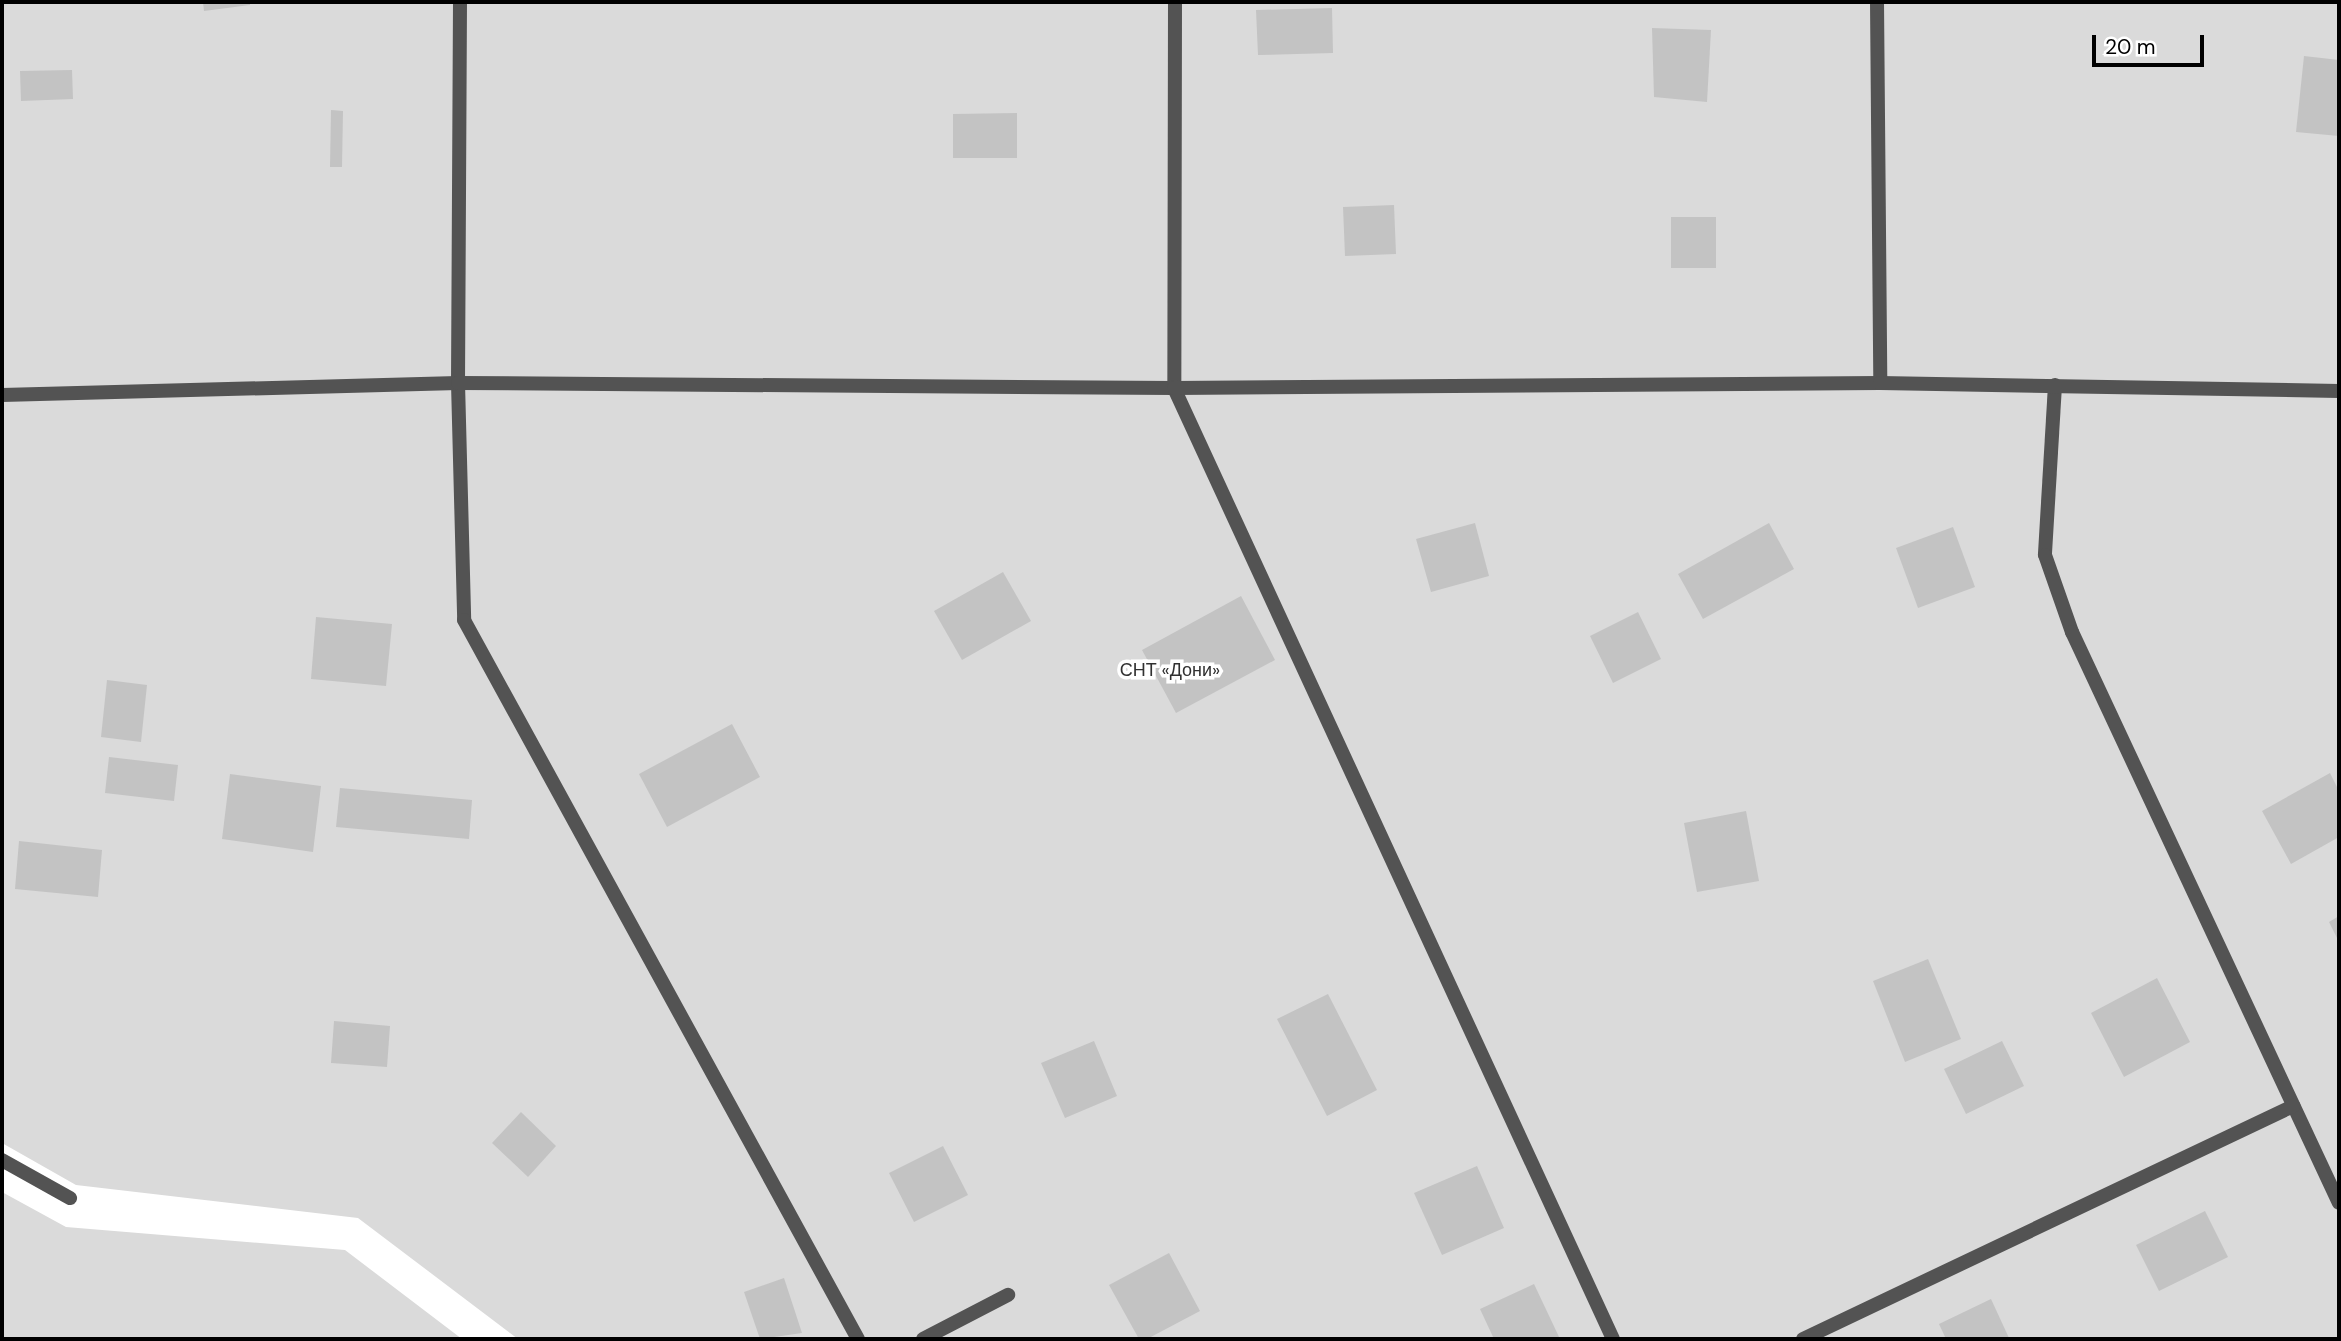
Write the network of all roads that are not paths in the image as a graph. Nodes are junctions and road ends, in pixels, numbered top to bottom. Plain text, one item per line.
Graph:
1 (460, 2) edge
2 (1175, 2) edge
3 (1877, 2) edge
4 (458, 383) junction
5 (1880, 383) junction
6 (2055, 385) junction
7 (1174, 388) junction
8 (2339, 391) edge
9 (2, 396) edge
10 (2293, 1106) junction
11 (2, 1160) edge
12 (70, 1198) dead end
13 (2339, 1203) edge
14 (1008, 1295) dead end
15 (858, 1339) edge
16 (923, 1339) edge
17 (1613, 1339) edge
18 (1803, 1339) edge

1 - 4 street
2 - 7 street
3 - 5 street
4 - 7 street
4 - 9 street
4 - 15 street
5 - 6 street
5 - 7 street
6 - 8 street
6 - 10 street
7 - 17 street
10 - 13 street
10 - 18 street
11 - 12 street
14 - 16 street

